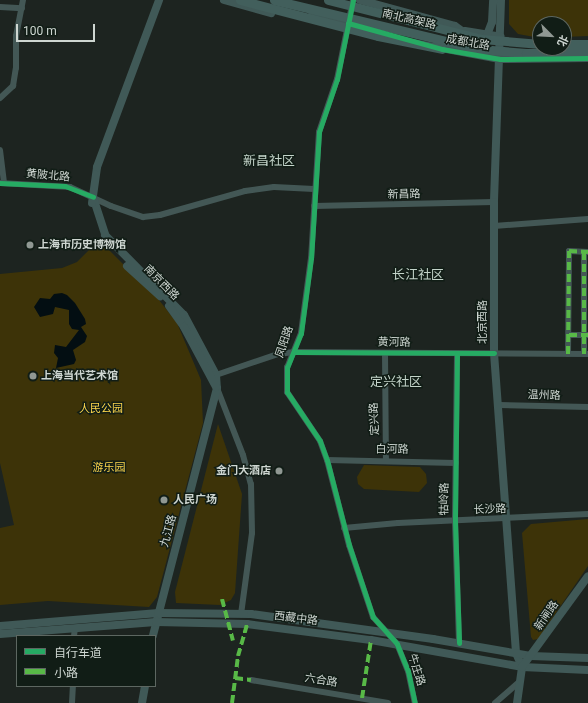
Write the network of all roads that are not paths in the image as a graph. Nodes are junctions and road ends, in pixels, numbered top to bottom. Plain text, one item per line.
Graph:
1 (23, 0) edge
2 (159, 0) edge
3 (226, 0) edge
4 (240, 0) edge
5 (254, 0) edge
6 (274, 0) edge
7 (328, 0) edge
8 (337, 0) edge
9 (360, 0) edge
10 (493, 0) edge
11 (501, 0) edge
12 (352, 1) edge
13 (0, 7) edge
14 (22, 8) junction
15 (327, 18) junction
16 (319, 24) junction
17 (347, 27) junction
18 (462, 31) junction
19 (487, 35) junction
20 (500, 37) junction
21 (532, 39) edge
22 (572, 40) edge
23 (588, 40) edge
24 (532, 43) edge
25 (572, 44) edge
26 (588, 44) edge
27 (442, 49) junction
28 (588, 53) edge
29 (500, 58) junction
30 (588, 58) edge
31 (0, 98) edge
32 (0, 150) edge
33 (2, 183) edge
34 (314, 189) junction
35 (93, 197) junction
36 (494, 202) junction
37 (314, 206) junction
38 (588, 219) edge
39 (494, 226) junction
40 (586, 252) edge
41 (569, 335) junction
42 (586, 335) edge
43 (294, 352) junction
44 (385, 353) junction
45 (494, 353) junction
46 (457, 354) junction
47 (568, 354) junction
48 (586, 354) edge
49 (213, 376) junction
50 (217, 388) junction
51 (499, 406) junction
52 (588, 407) edge
53 (211, 409) junction
54 (327, 460) junction
55 (386, 460) junction
56 (456, 463) junction
57 (588, 514) edge
58 (506, 520) junction
59 (455, 521) junction
60 (344, 528) junction
61 (588, 576) edge
62 (158, 613) junction
63 (241, 614) junction
64 (156, 622) junction
65 (0, 626) edge
66 (75, 632) edge
67 (384, 632) junction
68 (0, 634) edge
69 (153, 635) edge
70 (459, 643) junction
71 (397, 644) junction
72 (516, 653) junction
73 (531, 656) junction
74 (588, 658) edge
75 (522, 667) junction
76 (588, 670) edge
77 (251, 680) dead end
78 (520, 681) junction
79 (73, 687) edge
80 (145, 687) edge
81 (366, 701) edge
82 (72, 703) edge
83 (142, 703) edge
84 (388, 703) edge
85 (415, 703) edge
86 (496, 703) edge
87 (517, 703) edge

1 - 14 street
2 - 35 main road, 南京西路
3 - 16 main road
4 - 27 highway
5 - 15 main road
6 - 28 highway, 南北高架路
7 - 24 highway, 南北高架路
8 - 12 main road, 成都北路
9 - 18 main road
10 - 19 main road
11 - 20 main road, 北京西路
12 - 17 street, 凤阳路
12 - 18 highway
12 - 18 main road, 成都北路
13 - 14 street
14 - 31 street
15 - 16 main road
15 - 17 main road
16 - 17 main road
17 - 27 main road, 成都北路
17 - 34 street, 凤阳路
18 - 19 main road, 成都北路
19 - 20 main road, 成都北路
20 - 21 main road, 成都北路
20 - 29 main road, 北京西路
22 - 23 main road
25 - 26 highway
27 - 29 main road, 成都北路
29 - 30 main road, 成都北路
29 - 36 main road, 北京西路
32 - 33 street
33 - 35 street, 黄陂北路
34 - 35 street, 黄陂北路
34 - 37 street, 凤阳路
35 - 49 main road, 南京西路
36 - 37 street, 新昌路
36 - 39 main road, 北京西路
37 - 43 street, 凤阳路
38 - 39 street
39 - 45 main road, 北京西路
40 - 41 street
40 - 42 street
41 - 42 street
41 - 47 street
42 - 48 street
43 - 44 street, 黄河路
43 - 49 street, 黄河路
43 - 54 street, 凤阳路
44 - 46 street, 黄河路
44 - 55 street, 定兴路
45 - 46 street, 黄河路
45 - 47 street, 黄河路
45 - 51 main road, 北京西路
46 - 56 street, 牯岭路
47 - 48 street, 黄河路
49 - 50 main road, 南京西路
49 - 53 main road, 九江路
50 - 53 main road, 九江路
50 - 63 street, 南京西路
51 - 52 street, 温州路
51 - 58 main road, 北京西路
53 - 62 main road, 九江路
54 - 55 street, 白河路
54 - 60 street, 凤阳路
55 - 56 street, 白河路
56 - 59 street, 牯岭路
57 - 58 street, 长沙路
58 - 59 street, 长沙路
58 - 72 main road, 北京西路
59 - 60 street, 长沙路
59 - 70 street, 牯岭路
60 - 67 street, 凤阳路
61 - 73 main road, 新闸路
62 - 63 main road, 西藏中路
62 - 64 main road, 九江路
62 - 65 main road, 西藏中路
63 - 67 main road, 西藏中路
64 - 66 main road, 西藏中路
64 - 69 main road, 九江路
64 - 71 main road, 西藏中路
66 - 68 main road, 西藏中路
67 - 70 main road, 西藏中路
67 - 71 street, 凤阳路
70 - 72 main road, 西藏中路
71 - 75 main road, 西藏中路
71 - 85 street, 牛庄路
72 - 73 main road, 西藏中路
72 - 75 main road, 北京西路
73 - 74 main road, 西藏中路
73 - 75 main road, 新闸路
75 - 76 main road, 西藏中路
75 - 78 main road
77 - 81 street, 六合路
78 - 86 street
78 - 87 main road
79 - 82 street
80 - 83 main road
81 - 84 street, 六合路

